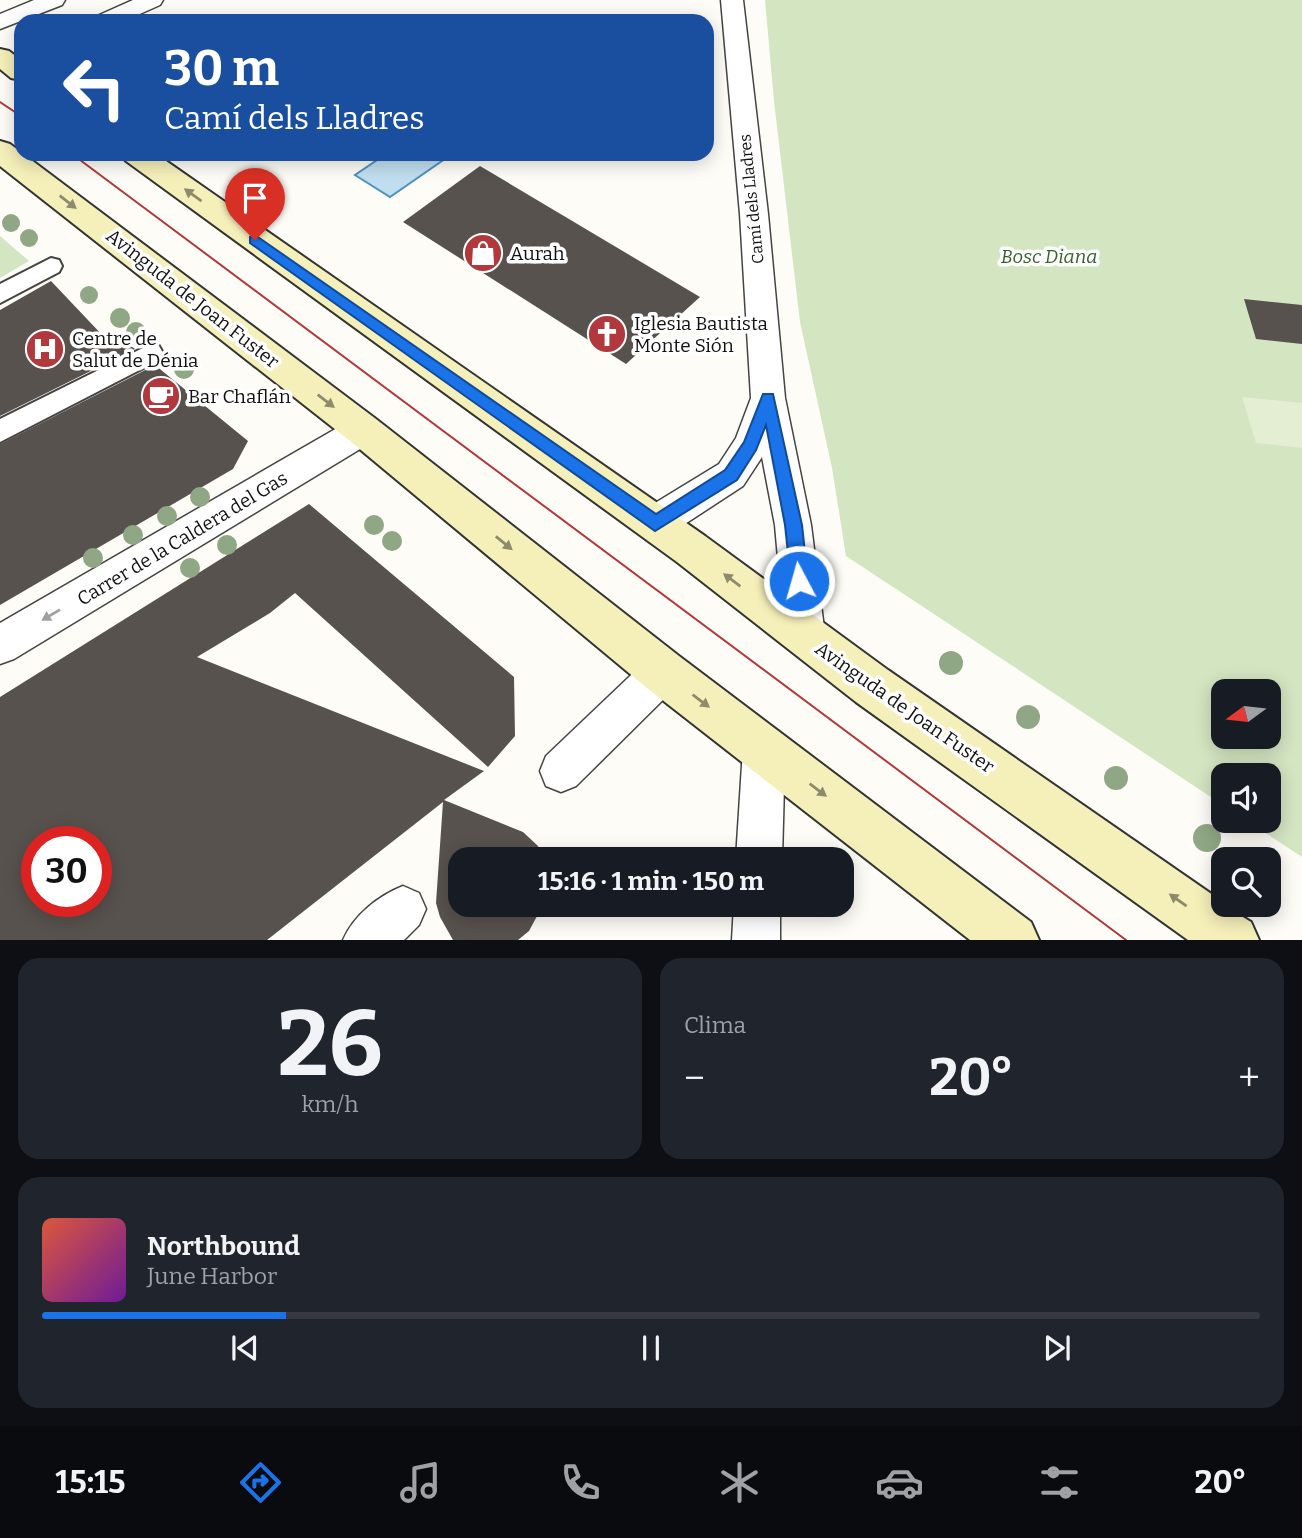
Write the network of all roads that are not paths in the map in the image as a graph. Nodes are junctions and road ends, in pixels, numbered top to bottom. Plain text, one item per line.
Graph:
1 (54, 0) edge
2 (152, 0) edge
3 (732, 0) edge
4 (20, 14) edge
5 (121, 14) edge
6 (5, 160) edge
7 (146, 161) edge
8 (51, 266) dead end
9 (0, 294) edge
10 (151, 353) dead end
11 (768, 398) junction
12 (363, 430) junction
13 (0, 431) edge
14 (655, 523) junction
15 (806, 636) junction
16 (0, 645) edge
17 (663, 672) junction
18 (764, 749) junction
19 (561, 771) dead end
20 (760, 847) edge
21 (403, 909) dead end
22 (757, 917) edge
23 (366, 940) edge
24 (756, 940) edge
25 (1013, 940) edge
26 (1233, 940) edge

1 - 4 street
2 - 5 street
3 - 11 street, Camí dels Lladres
6 -> 12 main road, Avinguda de Joan Fuster
14 -> 7 main road, Avinguda de Joan Fuster
8 - 9 street
10 - 13 street
11 - 14 street, Camí dels Lladres
11 - 15 street, Camí dels Lladres
12 -> 16 street, Carrer de la Caldera del Gas
12 -> 17 main road, Avinguda de Joan Fuster
15 -> 14 main road, Avinguda de Joan Fuster
26 -> 15 main road, Avinguda de Joan Fuster
17 -> 18 main road, Avinguda de Joan Fuster
17 - 19 street
18 - 20 street
18 -> 25 main road, Avinguda de Joan Fuster
21 - 23 street
22 - 24 street

